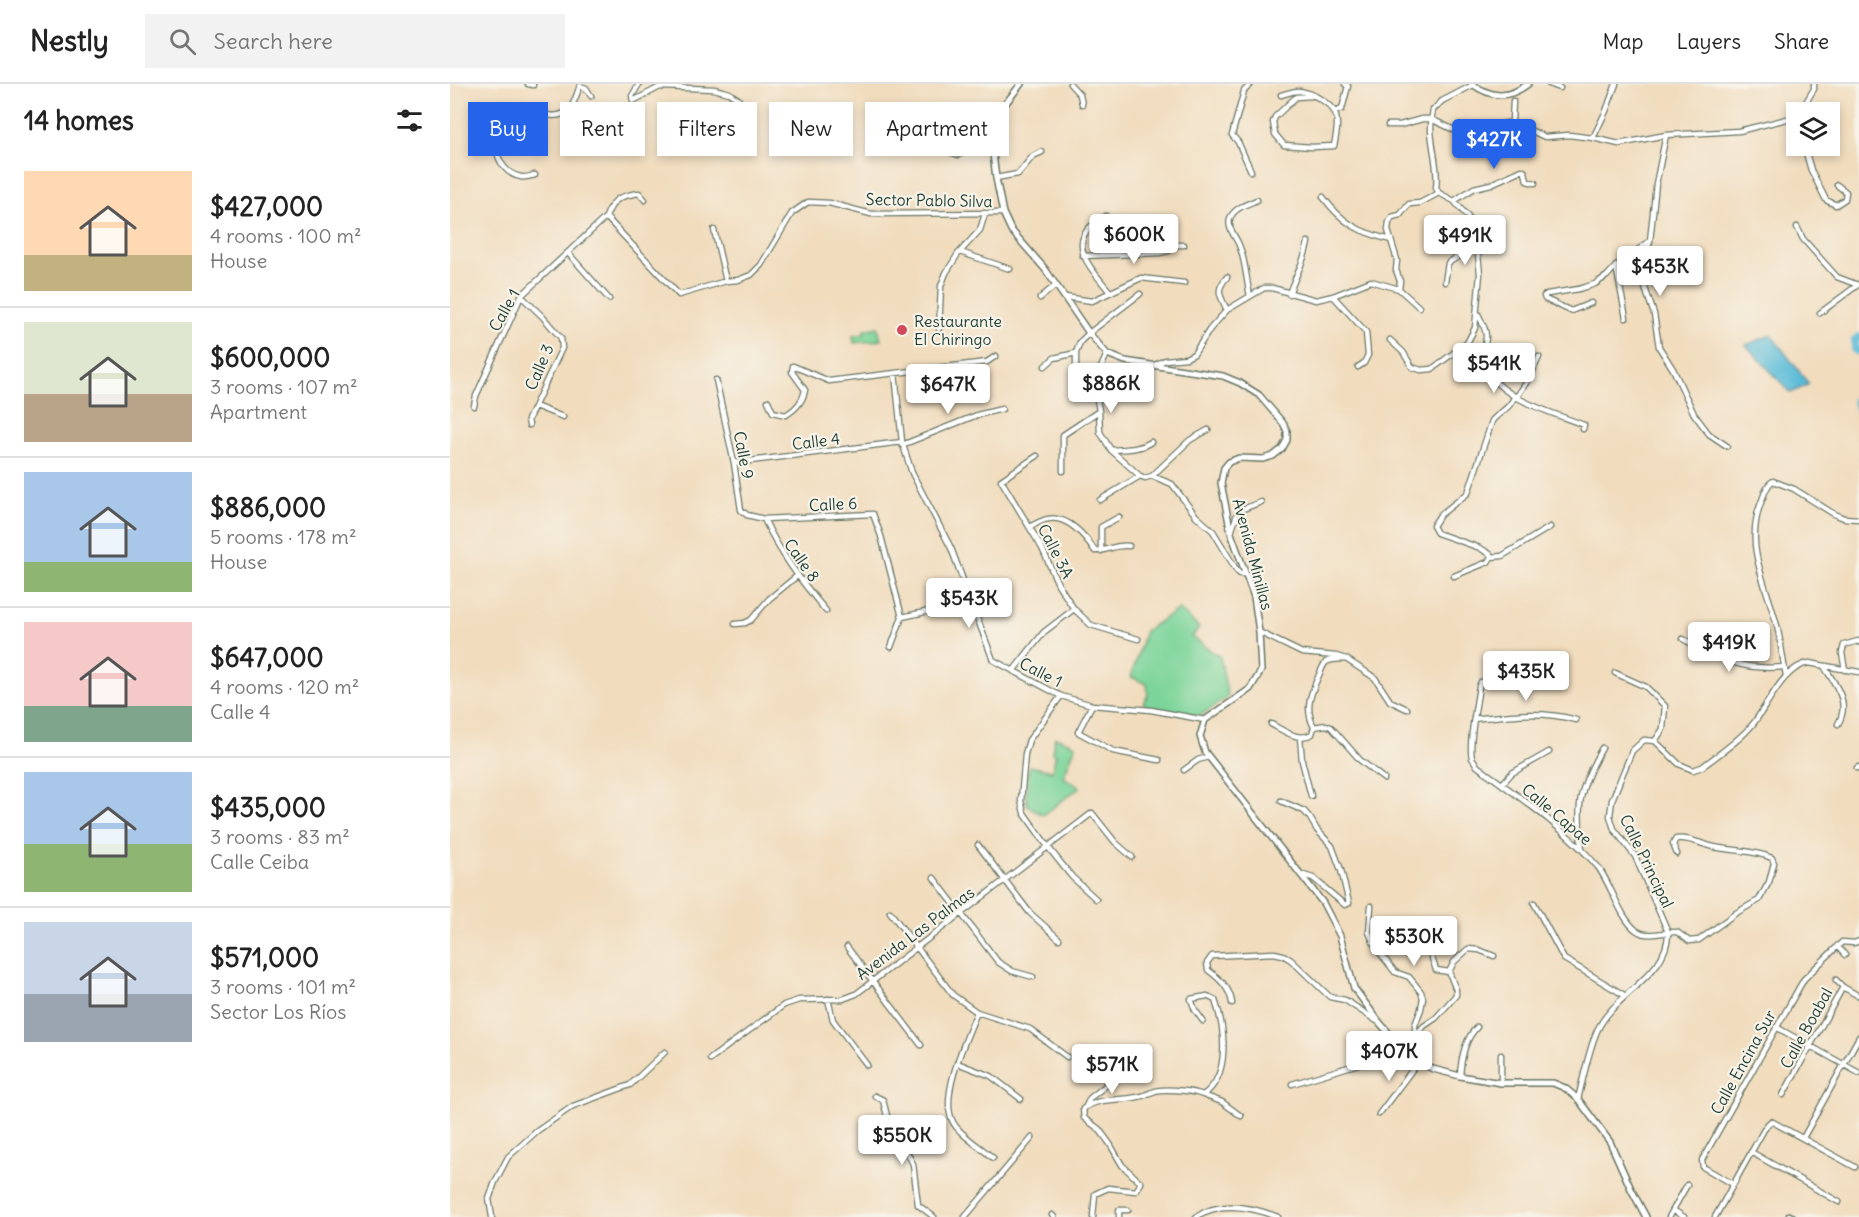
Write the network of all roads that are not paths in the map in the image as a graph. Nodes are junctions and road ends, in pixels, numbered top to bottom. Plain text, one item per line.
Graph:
1 (528, 84) edge
2 (639, 84) edge
3 (1021, 84) edge
4 (1070, 84) edge
5 (1251, 84) edge
6 (1345, 84) edge
7 (1528, 84) edge
8 (1549, 84) edge
9 (1616, 84) edge
10 (1814, 84) edge
11 (532, 85) edge
12 (1472, 85) edge
13 (1560, 88) dead end
14 (1281, 95) dead end
15 (591, 96) dead end
16 (1312, 96) junction
17 (1513, 101) dead end
18 (740, 102) edge
19 (1007, 102) edge
20 (1806, 102) edge
21 (1082, 104) dead end
22 (1334, 112) junction
23 (548, 115) edge
24 (1431, 119) junction
25 (1786, 119) edge
26 (1512, 122) junction
27 (1388, 125) dead end
28 (1666, 135) junction
29 (1593, 138) junction
30 (1042, 152) dead end
31 (497, 156) edge
32 (993, 156) edge
33 (1807, 156) edge
34 (1251, 171) dead end
35 (535, 175) dead end
36 (996, 178) junction
37 (1535, 183) dead end
38 (1837, 185) dead end
39 (1439, 193) junction
40 (1323, 197) dead end
41 (645, 200) dead end
42 (1257, 200) dead end
43 (1454, 201) junction
44 (1003, 213) junction
45 (985, 214) junction
46 (1106, 216) dead end
47 (606, 217) junction
48 (1797, 227) dead end
49 (714, 230) dead end
50 (1391, 240) junction
51 (1650, 241) junction
52 (1308, 242) dead end
53 (1184, 245) dead end
54 (1477, 245) junction
55 (960, 252) junction
56 (568, 253) junction
57 (1083, 256) junction
58 (1616, 266) junction
59 (1010, 269) dead end
60 (1227, 277) dead end
61 (726, 281) junction
62 (1445, 282) dead end
63 (1184, 283) dead end
64 (1859, 284) edge
65 (1056, 285) junction
66 (1399, 289) junction
67 (1110, 292) junction
68 (1140, 294) dead end
69 (1289, 294) junction
70 (521, 296) junction
71 (1250, 296) junction
72 (1333, 296) junction
73 (1065, 297) junction
74 (1040, 298) dead end
75 (609, 299) dead end
76 (1591, 303) dead end
77 (1419, 307) dead end
78 (1227, 310) junction
79 (1477, 312) junction
80 (1820, 313) dead end
81 (1626, 318) dead end
82 (939, 329) dead end
83 (1089, 333) junction
84 (1390, 340) dead end
85 (1076, 353) junction
86 (1107, 354) junction
87 (996, 356) dead end
88 (1539, 357) dead end
89 (1155, 365) junction
90 (1525, 365) dead end
91 (1045, 366) dead end
92 (1358, 367) dead end
93 (1099, 372) dead end
94 (895, 373) junction
95 (1530, 377) junction
96 (716, 380) dead end
97 (1515, 398) junction
98 (768, 401) dead end
99 (474, 406) dead end
100 (535, 406) junction
101 (1002, 409) dead end
102 (1099, 411) junction
103 (563, 417) dead end
104 (528, 424) dead end
105 (1583, 429) dead end
106 (1208, 430) dead end
107 (1151, 442) dead end
108 (902, 444) junction
109 (1727, 446) dead end
110 (1111, 450) junction
111 (1037, 456) dead end
112 (734, 463) junction
113 (1063, 471) dead end
114 (1140, 476) junction
115 (1152, 476) junction
116 (1100, 500) dead end
117 (1261, 502) dead end
118 (1119, 517) dead end
119 (764, 519) junction
120 (1859, 519) edge
121 (1030, 526) junction
122 (1550, 527) dead end
123 (1231, 533) junction
124 (1129, 546) dead end
125 (1101, 551) junction
126 (1491, 557) junction
127 (1244, 574) junction
128 (797, 576) junction
129 (1454, 576) dead end
130 (971, 602) junction
131 (1074, 609) junction
132 (826, 611) dead end
133 (902, 617) junction
134 (735, 624) dead end
135 (1259, 632) junction
136 (1138, 639) dead end
137 (1683, 639) dead end
138 (1859, 642) edge
139 (891, 647) dead end
140 (1346, 659) junction
141 (1824, 666) junction
142 (1784, 667) junction
143 (1845, 670) junction
144 (1012, 671) junction
145 (1859, 672) edge
146 (1615, 673) dead end
147 (1551, 675) dead end
148 (1786, 676) junction
149 (1061, 696) junction
150 (1092, 705) junction
151 (1407, 709) dead end
152 (1474, 719) junction
153 (1205, 720) junction
154 (1576, 720) dead end
155 (1271, 724) dead end
156 (1838, 724) dead end
157 (1314, 727) junction
158 (1300, 737) junction
159 (1655, 741) junction
160 (1602, 748) dead end
161 (1549, 752) dead end
162 (1208, 757) junction
163 (1159, 760) dead end
164 (1184, 770) dead end
165 (1384, 779) dead end
166 (1502, 784) junction
167 (1311, 796) dead end
168 (1281, 801) dead end
169 (978, 845) dead end
170 (1048, 847) junction
171 (1582, 849) junction
172 (1677, 854) dead end
173 (1132, 857) dead end
174 (1300, 874) junction
175 (934, 878) dead end
176 (1005, 880) junction
177 (1096, 899) dead end
178 (1534, 903) dead end
179 (1371, 906) dead end
180 (890, 912) dead end
181 (960, 914) junction
182 (1668, 932) junction
183 (1059, 939) dead end
184 (1859, 941) edge
185 (1837, 946) junction
186 (847, 947) dead end
187 (916, 947) junction
188 (1845, 955) dead end
189 (1494, 956) dead end
190 (1432, 958) dead end
191 (1449, 972) junction
192 (1033, 977) dead end
193 (1836, 980) dead end
194 (873, 981) junction
195 (1843, 987) junction
196 (1624, 995) junction
197 (1857, 995) dead end
198 (828, 999) junction
199 (1232, 1003) dead end
200 (977, 1012) junction
201 (1203, 1021) dead end
202 (1380, 1023) junction
203 (1477, 1027) dead end
204 (1776, 1027) junction
205 (1415, 1035) junction
206 (1859, 1037) edge
207 (921, 1045) dead end
208 (1810, 1046) junction
209 (665, 1052) dead end
210 (1407, 1054) junction
211 (1501, 1055) dead end
212 (1067, 1057) dead end
213 (710, 1059) dead end
214 (1418, 1062) junction
215 (957, 1063) junction
216 (1844, 1064) junction
217 (867, 1065) dead end
218 (1116, 1071) dead end
219 (1859, 1073) edge
220 (1460, 1076) junction
221 (1501, 1083) junction
222 (1292, 1084) dead end
223 (1203, 1095) junction
224 (1783, 1095) dead end
225 (875, 1096) dead end
226 (1578, 1099) junction
227 (1021, 1100) dead end
228 (1086, 1106) junction
229 (1379, 1114) dead end
230 (1241, 1116) dead end
231 (1032, 1138) dead end
232 (1803, 1138) junction
233 (1751, 1152) junction
234 (993, 1158) dead end
235 (1855, 1167) dead end
236 (1733, 1184) junction
237 (1687, 1185) dead end
238 (1839, 1202) dead end
239 (1128, 1210) dead end
240 (1673, 1210) junction
241 (492, 1217) edge
242 (934, 1217) edge
243 (965, 1217) edge
244 (1093, 1217) edge
245 (1119, 1217) edge
246 (1196, 1217) edge
247 (1278, 1217) edge
248 (1646, 1217) edge
249 (1669, 1217) edge
250 (1684, 1217) edge
251 (1715, 1217) edge

1 - 11 street
2 - 18 street
3 - 19 street
4 - 21 street
5 - 34 street
6 - 22 street
7 - 12 street
8 - 13 street
9 - 29 street
10 - 20 street
12 - 24 street
14 - 16 street
15 - 23 street
16 - 22 street
16 - 22 street
17 - 26 street
24 - 26 street
24 - 27 street
24 - 39 street
25 - 28 street
26 - 29 street
28 - 29 street
28 - 51 street
30 - 36 street
31 - 35 street
32 - 36 street
33 - 38 street
36 - 44 street
37 - 43 street
39 - 43 street
39 - 50 street
40 - 50 street
41 - 47 street, Calle 1
42 - 71 street
43 - 54 street
44 - 45 street, Sector Pablo Silva
44 - 65 street
45 - 55 street
45 - 61 street, Sector Pablo Silva
46 - 57 street
47 - 56 street, Calle 1
47 - 61 street, Sector Pablo Silva
48 - 64 street
49 - 61 street
50 - 66 street
51 - 58 street
51 - 109 street
52 - 69 street
53 - 57 street
54 - 62 street
54 - 79 street
55 - 59 street
55 - 82 street
56 - 70 street, Calle 1
56 - 75 street
57 - 67 street
58 - 76 street
58 - 81 street
60 - 78 street
63 - 67 street
64 - 80 street
65 - 73 street
65 - 74 street
66 - 72 street
66 - 77 street
67 - 73 street
68 - 83 street
69 - 71 street
69 - 72 street
70 - 99 street, Calle 1
70 - 100 street, Calle 3
71 - 78 street
72 - 92 street
73 - 83 street
78 - 89 street
79 - 84 street
79 - 97 street
83 - 85 street
83 - 86 street
85 - 91 street
85 - 102 street
86 - 89 street, Avenida Minillas
86 - 93 street
87 - 94 street
88 - 95 street
89 - 123 street, Avenida Minillas
90 - 95 street
94 - 98 street
94 - 108 street, Calle 1
95 - 97 street
96 - 112 street, Calle 9
97 - 105 street
97 - 126 street
100 - 103 street
100 - 104 street, Calle 3
101 - 108 street, Calle 4
102 - 110 street
102 - 113 street
106 - 115 street
107 - 110 street
108 - 112 street, Calle 4
108 - 130 street, Calle 1
110 - 114 street
111 - 121 street, Calle 3A
112 - 119 street, Calle 9
114 - 115 street
114 - 116 street
115 - 127 street
117 - 123 street
118 - 125 street
119 - 128 street, Calle 8
119 - 133 street, Calle 6
120 - 142 street
121 - 125 street
121 - 131 street, Calle 3A
122 - 126 street
123 - 127 street, Avenida Minillas
124 - 125 street
126 - 129 street
127 - 135 street, Avenida Minillas
128 - 132 street, Calle 8
128 - 134 street
130 - 133 street
130 - 144 street, Calle 1
131 - 136 street, Calle 3A
131 - 144 street
133 - 139 street
135 - 140 street
135 - 153 street, Avenida Minillas
137 - 142 street
138 - 143 street
140 - 151 street
140 - 157 street
141 - 143 street
141 - 148 street
141 - 156 street
142 - 148 street
143 - 145 street
144 - 149 street, Calle 1
146 - 159 street
147 - 152 street, Calle Capae
148 - 159 street
149 - 150 street, Calle 1
149 - 170 street
150 - 153 street, Calle 1
150 - 163 street
152 - 154 street
152 - 166 street, Calle Capae
153 - 162 street
155 - 158 street
157 - 158 street
157 - 165 street
158 - 167 street
159 - 182 street, Calle Principal
160 - 171 street
161 - 166 street
162 - 164 street
162 - 174 street
166 - 171 street, Calle Capae
168 - 174 street
169 - 176 street
170 - 173 street, Avenida Las Palmas
170 - 176 street, Avenida Las Palmas
170 - 177 street
171 - 182 street, Calle Capae
172 - 182 street
174 - 202 street
175 - 181 street
176 - 181 street, Avenida Las Palmas
176 - 183 street
178 - 196 street
179 - 205 street
180 - 187 street
181 - 187 street, Avenida Las Palmas
181 - 192 street
182 - 196 street, Calle Principal
184 - 185 street
185 - 188 street
185 - 204 street, Calle Encina Sur
186 - 194 street
187 - 194 street, Avenida Las Palmas
187 - 200 street
189 - 191 street
190 - 191 street
191 - 205 street
193 - 195 street
194 - 198 street, Avenida Las Palmas
194 - 207 street
195 - 197 street, Calle Boabal
195 - 208 street, Calle Boabal
196 - 226 street, Calle Principal
198 - 213 street, Avenida Las Palmas
198 - 217 street
199 - 202 street
200 - 212 street
200 - 215 street
201 - 223 street
202 - 210 street
203 - 220 street
204 - 208 street
204 - 236 street, Calle Encina Sur
205 - 210 street
206 - 216 street
208 - 216 street
208 - 224 street, Calle Boabal
209 - 241 street
210 - 214 street
210 - 222 street
211 - 221 street
214 - 220 street
214 - 229 street
215 - 227 street
215 - 234 street
216 - 219 street
216 - 232 street
218 - 228 street
220 - 221 street
221 - 226 street
223 - 228 street
223 - 230 street
225 - 242 street
226 - 248 street
228 - 244 street
231 - 243 street
232 - 233 street
232 - 235 street
233 - 236 street
233 - 238 street
236 - 251 street
237 - 240 street
239 - 245 street
240 - 249 street
240 - 250 street
246 - 247 street

